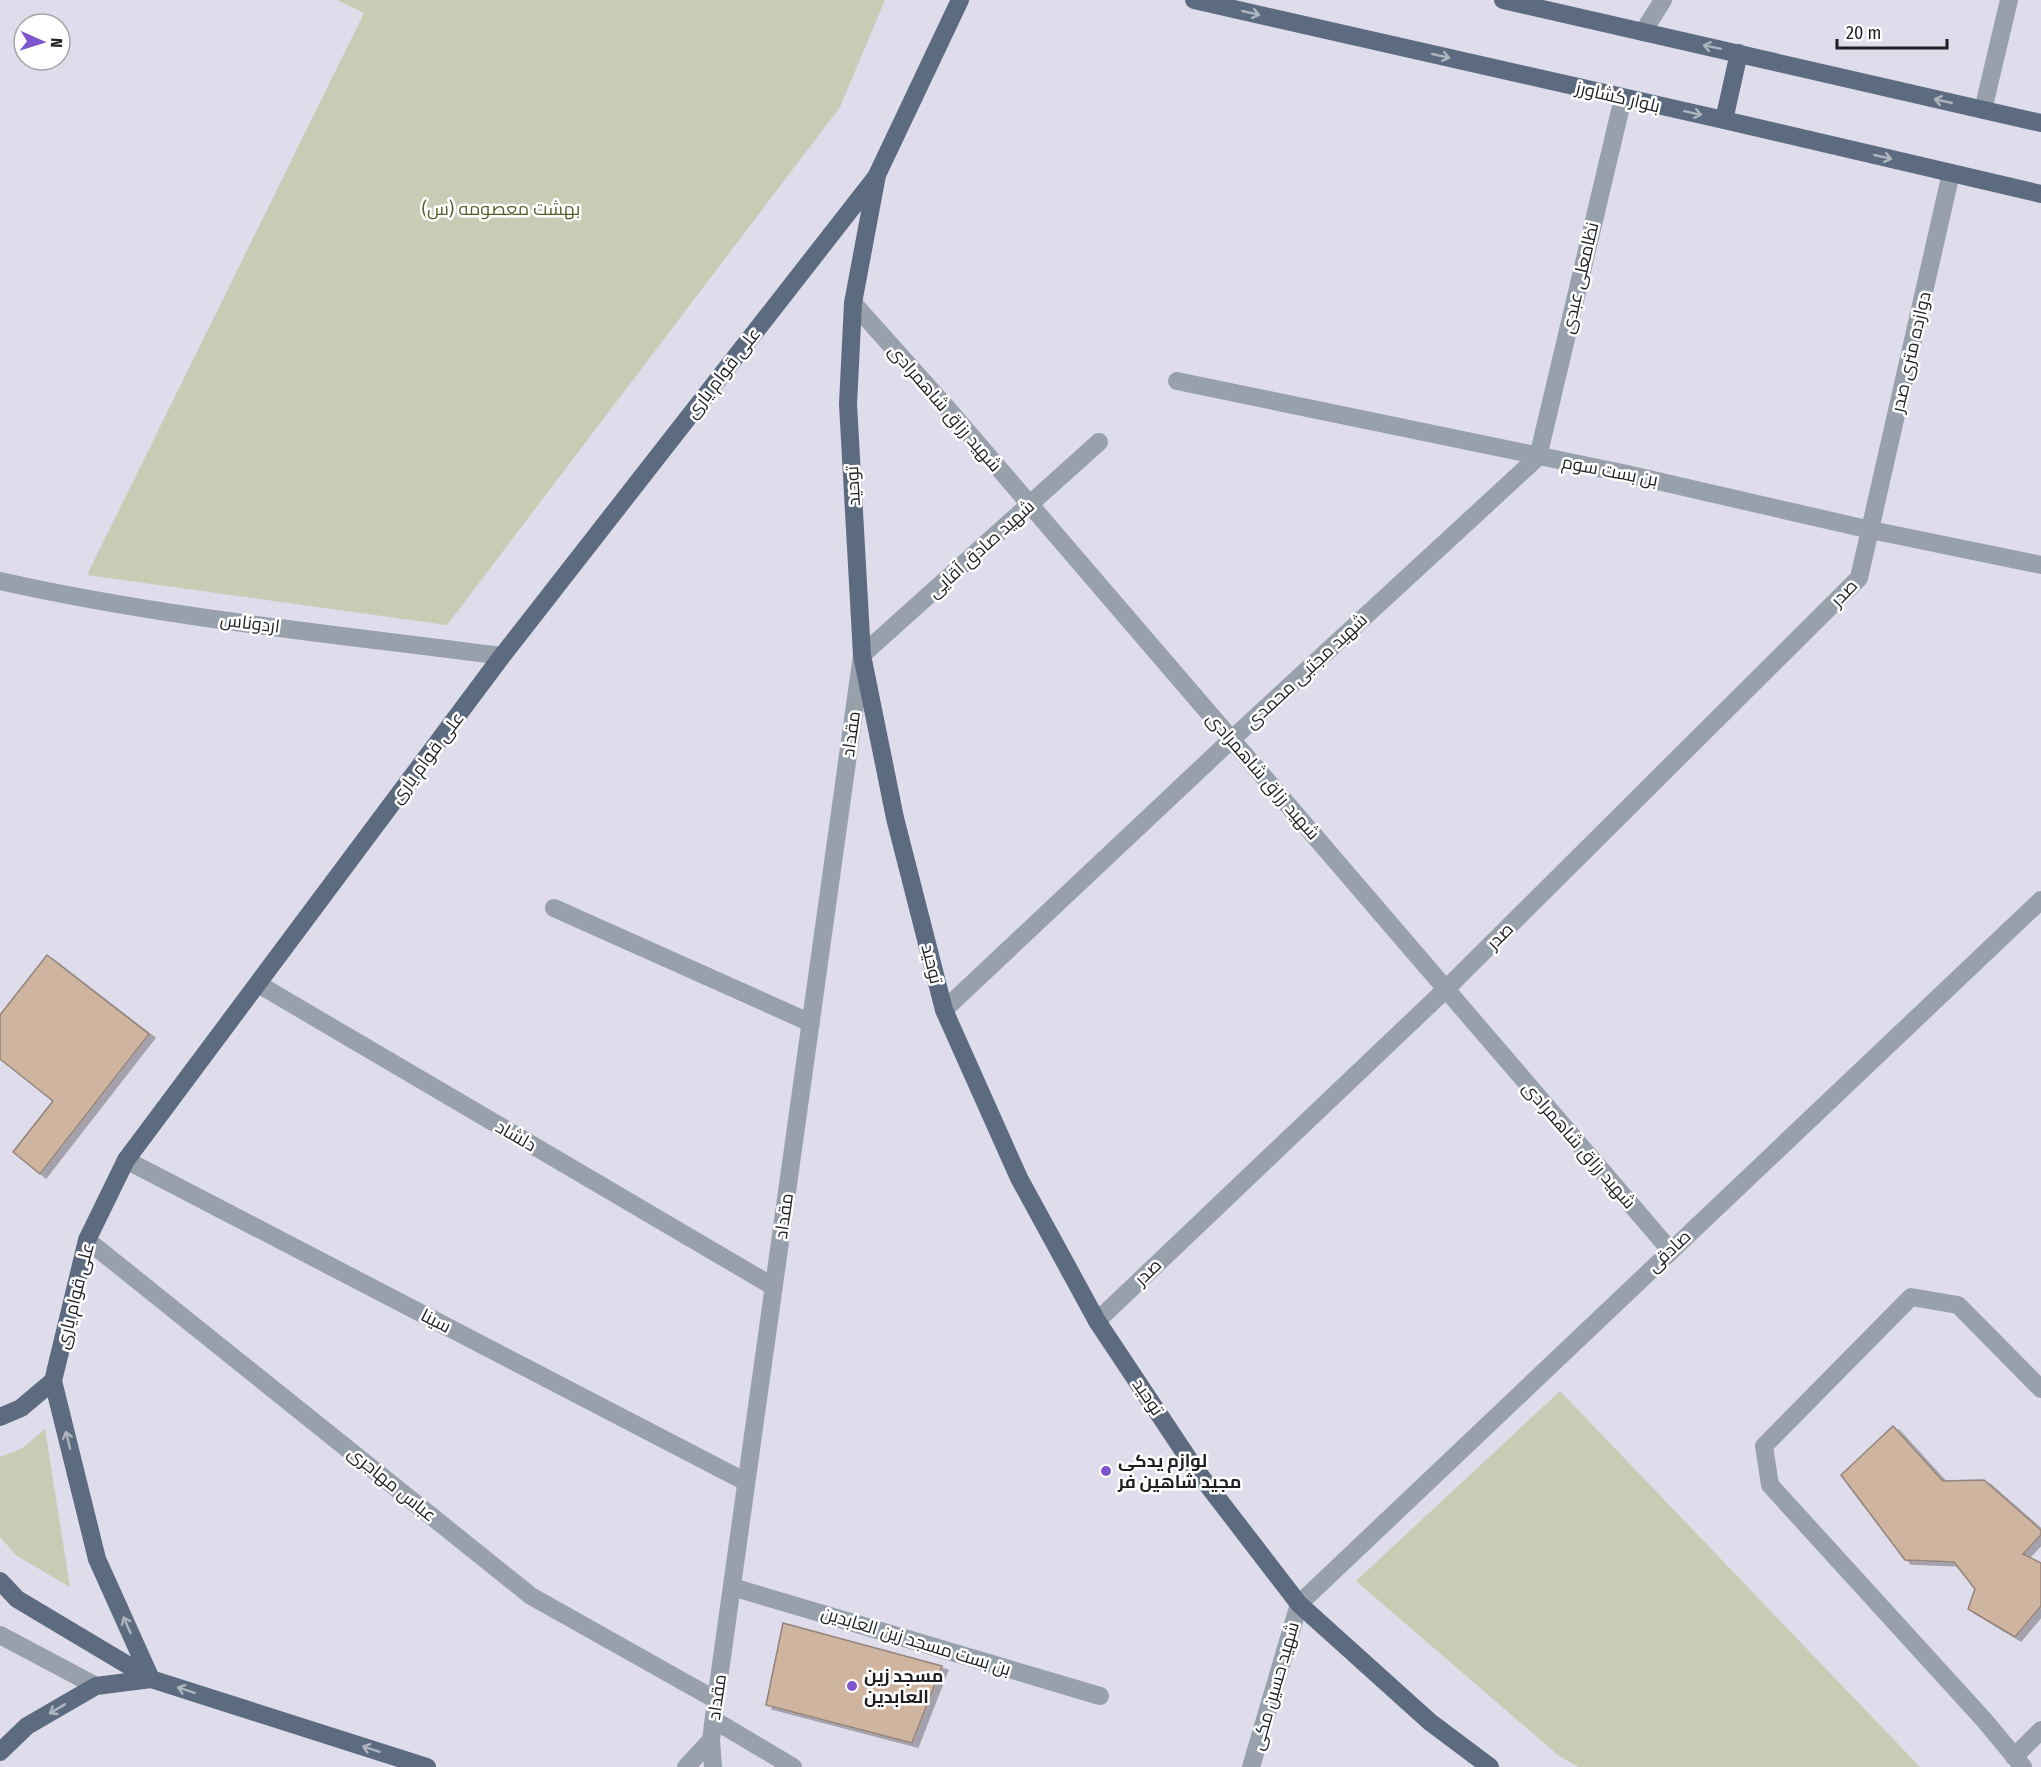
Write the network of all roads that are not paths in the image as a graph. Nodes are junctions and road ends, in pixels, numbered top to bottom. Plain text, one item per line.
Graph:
1 (960, 0) edge
2 (1194, 0) edge
3 (1503, 0) edge
4 (1663, 0) edge
5 (2009, 0) edge
6 (1643, 32) junction
7 (1739, 53) junction
8 (1623, 98) junction
9 (1983, 110) junction
10 (1724, 120) junction
11 (2041, 123) edge
12 (1951, 173) junction
13 (877, 175) junction
14 (2041, 194) edge
15 (853, 303) junction
16 (1177, 381) dead end
17 (1100, 442) dead end
18 (1538, 457) junction
19 (1030, 505) junction
20 (1871, 530) junction
21 (2041, 565) edge
22 (0, 581) edge
23 (862, 655) junction
24 (502, 656) junction
25 (1232, 740) junction
26 (2039, 905) edge
27 (554, 908) dead end
28 (258, 984) junction
29 (1446, 989) junction
30 (944, 1010) junction
31 (811, 1023) junction
32 (126, 1160) junction
33 (87, 1240) junction
34 (1670, 1250) junction
35 (774, 1287) junction
36 (1097, 1321) junction
37 (53, 1381) junction
38 (2041, 1389) edge
39 (0, 1417) edge
40 (746, 1482) junction
41 (0, 1581) edge
42 (732, 1587) junction
43 (1299, 1604) junction
44 (0, 1635) edge
45 (151, 1679) junction
46 (96, 1686) junction
47 (1100, 1696) dead end
48 (716, 1700) junction
49 (714, 1719) junction
50 (2041, 1730) edge
51 (711, 1740) junction
52 (0, 1752) edge
53 (2019, 1762) edge
54 (427, 1767) edge
55 (686, 1767) edge
56 (713, 1767) edge
57 (793, 1767) edge
58 (1251, 1767) edge
59 (1490, 1767) edge

1 - 13 main road, توحید
2 -> 8 main road, بلوار کشاورز
3 - 6 main road
4 - 6 street
5 - 9 street
7 -> 6 main road
9 -> 7 main road
7 - 10 main road
8 -> 10 main road, بلوار کشاورز
8 - 18 street, نظامعلی عبدی
9 - 11 main road
10 -> 12 main road, بلوار کشاورز
12 - 14 main road, بلوار کشاورز
12 - 20 street, دوازده متری صدر
13 - 15 main road, توحید
13 - 24 main road, علی قوام یاری
15 - 19 street, شهید رزاق شاهمرادی
15 - 23 main road, توحید
16 - 18 street, بن بست سوم
17 - 19 street, شهید صادق آقایی
18 - 20 street, بن بست سوم
18 - 25 street, شهید مجتبی محمدی
19 - 23 street, شهید صادق آقایی
19 - 25 street, شهید رزاق شاهمرادی
20 - 21 street, بن بست سوم
20 - 29 street, صدر
22 - 24 street, اردوناس
23 - 30 main road, توحید
23 - 31 street, مقداد
24 - 28 main road, علی قوام یاری
25 - 29 street, شهید رزاق شاهمرادی
25 - 30 street, شهید مجتبی محمدی
26 - 34 street, صادقی
27 - 31 street
28 - 32 main road, علی قوام یاری
28 - 35 street, دلشاد
29 - 34 street, شهید رزاق شاهمرادی
29 - 36 street, صدر
30 - 36 main road, توحید
31 - 35 street, مقداد
32 - 33 main road, علی قوام یاری
32 - 40 street, سینا
33 - 37 main road, علی قوام یاری
33 - 48 street, عباس مهاجری
34 - 43 street, صادقی
35 - 40 street, مقداد
36 - 43 main road, توحید
37 - 39 main road
45 -> 37 main road
38 - 53 street
40 - 42 street, مقداد
41 - 45 main road
42 - 47 street, بن بست مسجد زین العابدین
42 - 48 street, مقداد
43 - 58 street, شهید حسین مکی
43 - 59 main road, توحید
44 - 46 street
45 - 46 main road
54 -> 45 main road
46 -> 52 main road
48 - 49 street, مقداد
49 - 51 street, مقداد
49 - 57 street
50 - 53 street
51 - 55 street, مقداد
51 - 56 street

